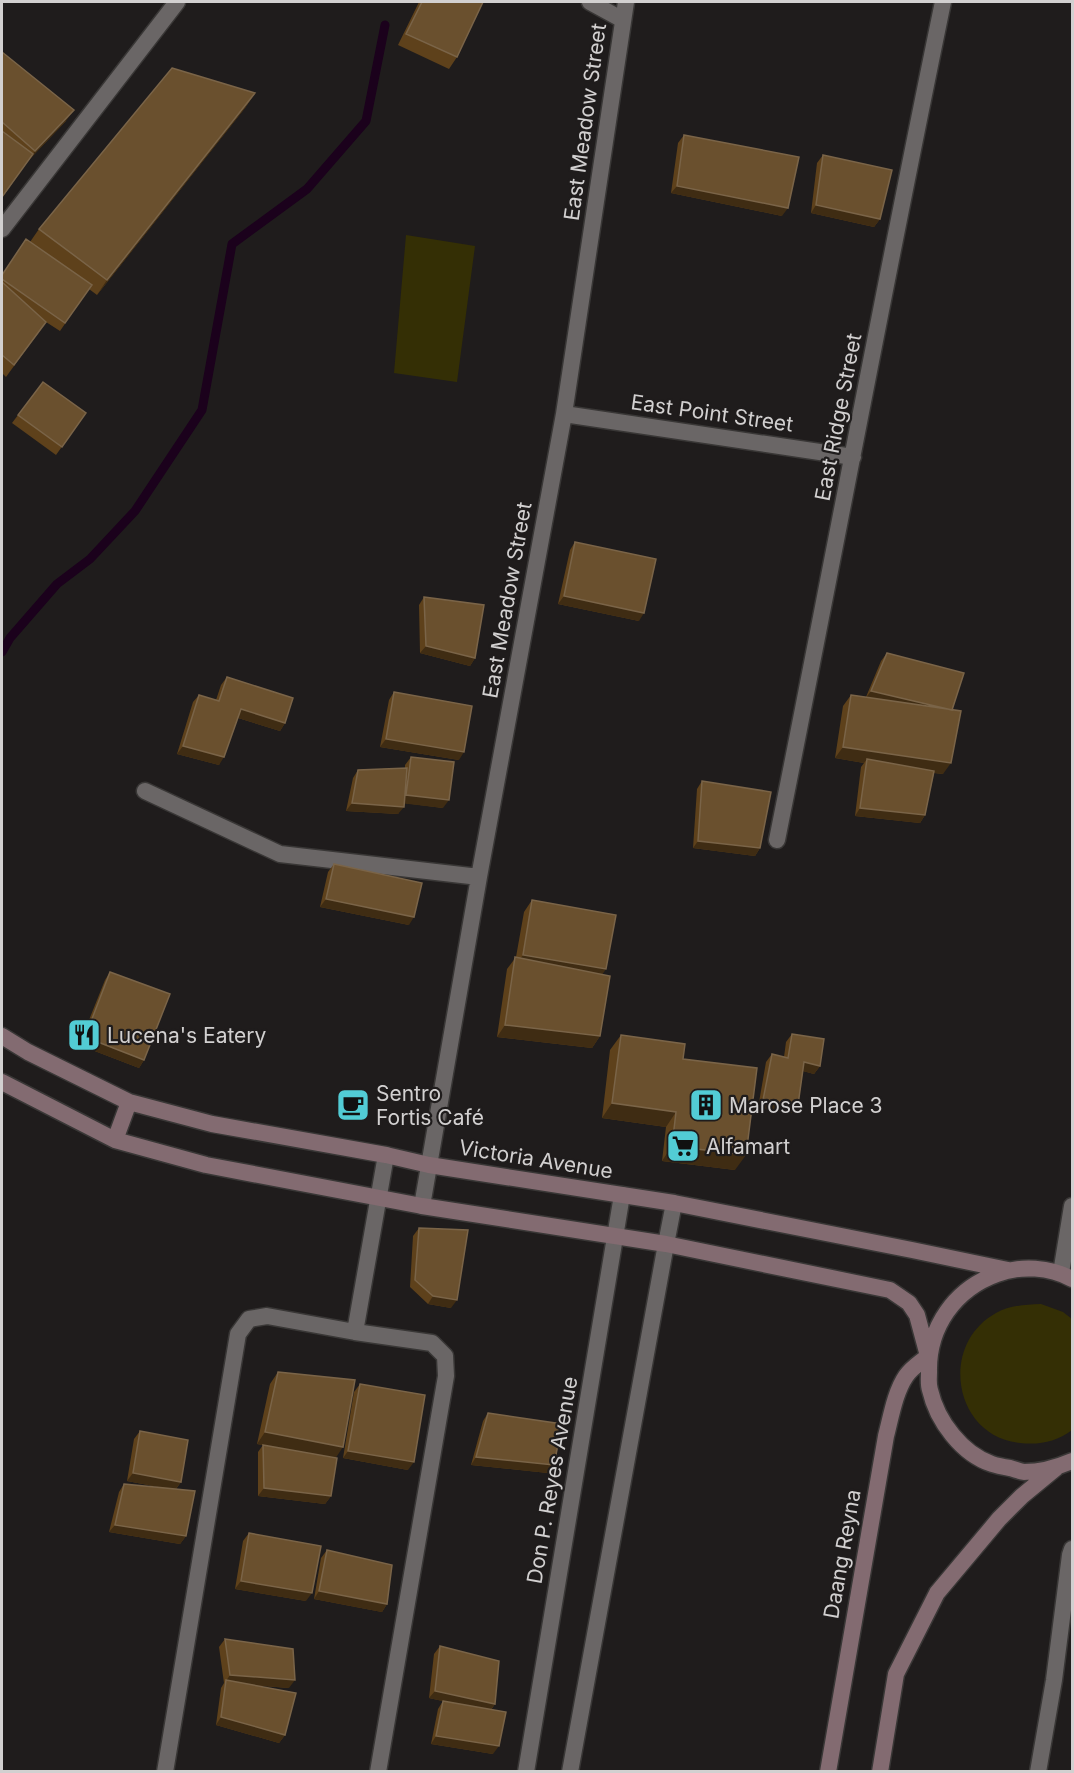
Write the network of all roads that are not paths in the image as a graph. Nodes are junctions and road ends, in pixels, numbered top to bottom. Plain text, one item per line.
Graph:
1 (177, 2) edge
2 (590, 2) edge
3 (626, 2) edge
4 (943, 2) edge
5 (623, 20) junction
6 (2, 229) edge
7 (564, 414) junction
8 (853, 457) junction
9 (145, 791) dead end
10 (777, 840) dead end
11 (479, 877) junction
12 (2, 1036) edge
13 (2, 1082) edge
14 (129, 1102) junction
15 (115, 1140) junction
16 (386, 1155) junction
17 (429, 1165) junction
18 (622, 1195) junction
19 (378, 1197) junction
20 (674, 1203) junction
21 (422, 1206) junction
22 (1072, 1206) edge
23 (615, 1235) junction
24 (666, 1244) junction
25 (1008, 1270) junction
26 (1067, 1276) edge
27 (355, 1332) junction
28 (928, 1356) junction
29 (1065, 1464) edge
30 (1072, 1549) edge
31 (165, 1772) edge
32 (378, 1772) edge
33 (526, 1772) edge
34 (570, 1772) edge
35 (828, 1772) edge
36 (880, 1772) edge
37 (1038, 1772) edge

1 - 6 street
2 - 5 street
3 - 5 street, East Meadow Street
4 - 8 street, East Ridge Street
5 - 7 street, East Meadow Street
7 - 8 street, East Point Street
7 - 11 street, East Meadow Street
8 - 10 street, East Ridge Street
9 - 11 street
11 - 17 street, East Meadow Street
12 - 14 main road, Victoria Avenue
13 - 15 main road
14 - 15 main road
14 - 16 main road, Victoria Avenue
15 - 19 main road
16 - 17 main road, Victoria Avenue
16 - 19 street
17 - 18 main road, Victoria Avenue
17 - 21 street, East Meadow Street
18 - 20 main road, Victoria Avenue
18 - 23 street, Don P. Reyes Avenue
19 - 21 main road
19 - 27 street
20 - 24 street
20 - 25 main road, Victoria Avenue
21 - 23 main road
22 - 26 street
23 - 24 main road
23 - 33 street, Don P. Reyes Avenue
24 - 28 main road
24 - 34 street
25 - 26 main road
25 - 28 main road
27 - 31 street
27 - 32 street
28 - 29 main road
28 - 35 main road, Daang Reyna
29 - 36 main road
30 - 37 street

